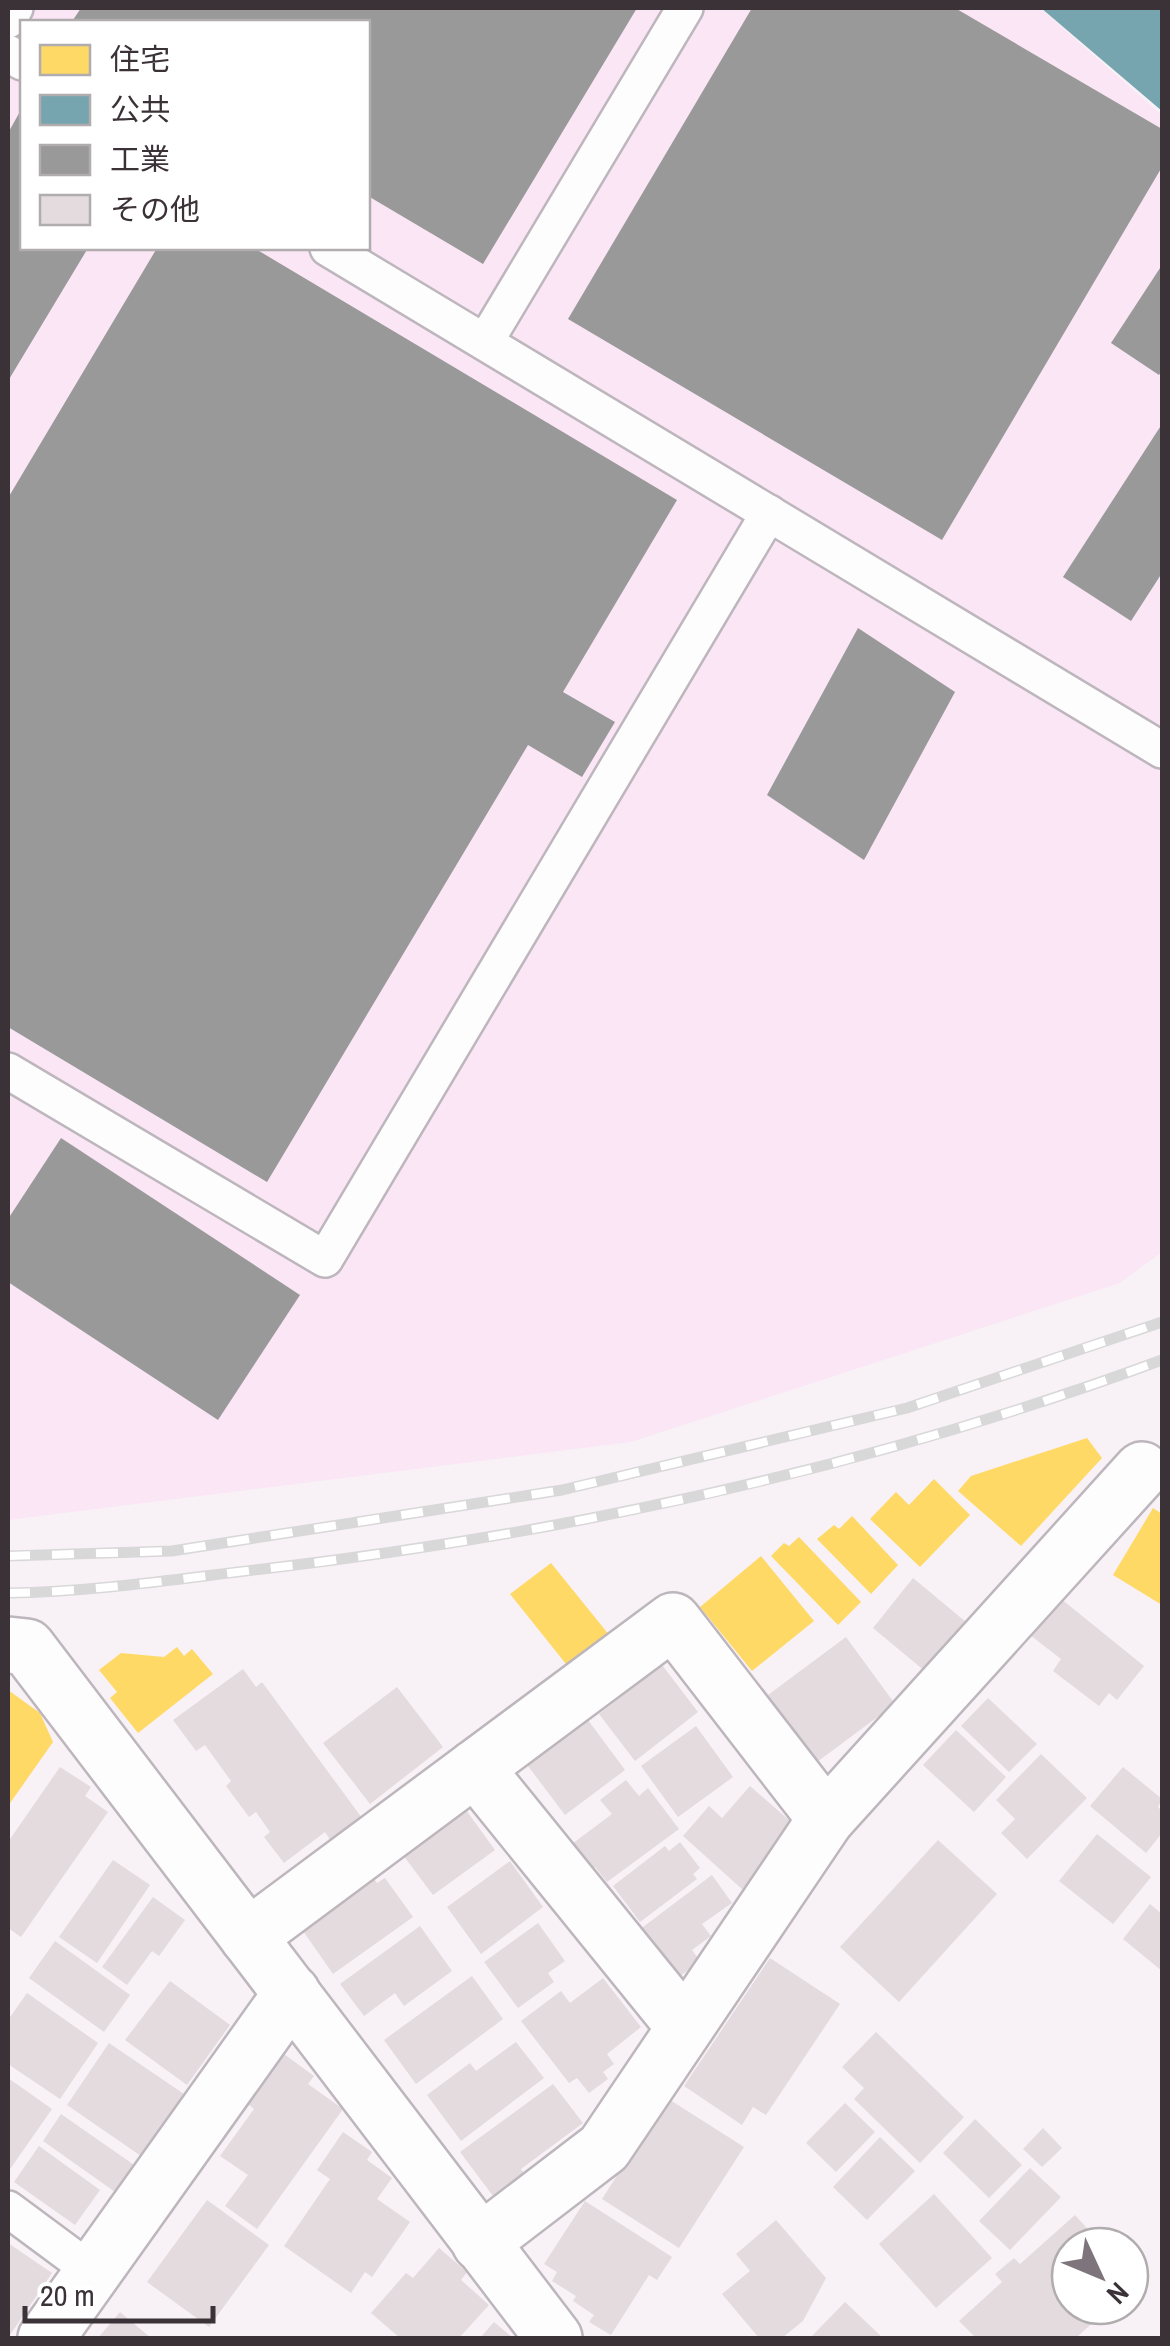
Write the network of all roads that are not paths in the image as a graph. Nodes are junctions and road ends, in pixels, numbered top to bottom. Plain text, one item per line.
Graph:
1 (15, 8) edge
2 (685, 8) edge
3 (8, 20) edge
4 (331, 250) edge
5 (484, 342) junction
6 (768, 513) junction
7 (1162, 750) edge
8 (8, 1071) edge
9 (1142, 1470) dead end
10 (8, 1646) edge
11 (476, 1768) junction
12 (826, 1819) junction
13 (248, 1937) junction
14 (292, 1993) junction
15 (684, 2026) junction
16 (8, 2209) edge
17 (480, 2243) junction
18 (93, 2272) junction
19 (46, 2338) edge
20 (554, 2338) edge

1 - 3 lane
2 - 5 lane
4 - 5 lane
5 - 6 lane
6 - 7 lane
6 - 8 lane
9 - 12 street
10 - 13 street
11 - 12 street
11 - 13 street
11 - 15 street
12 - 15 street
13 - 14 street
14 - 17 street
14 - 18 street
15 - 17 street
16 - 18 lane
17 - 20 street
18 - 19 street

